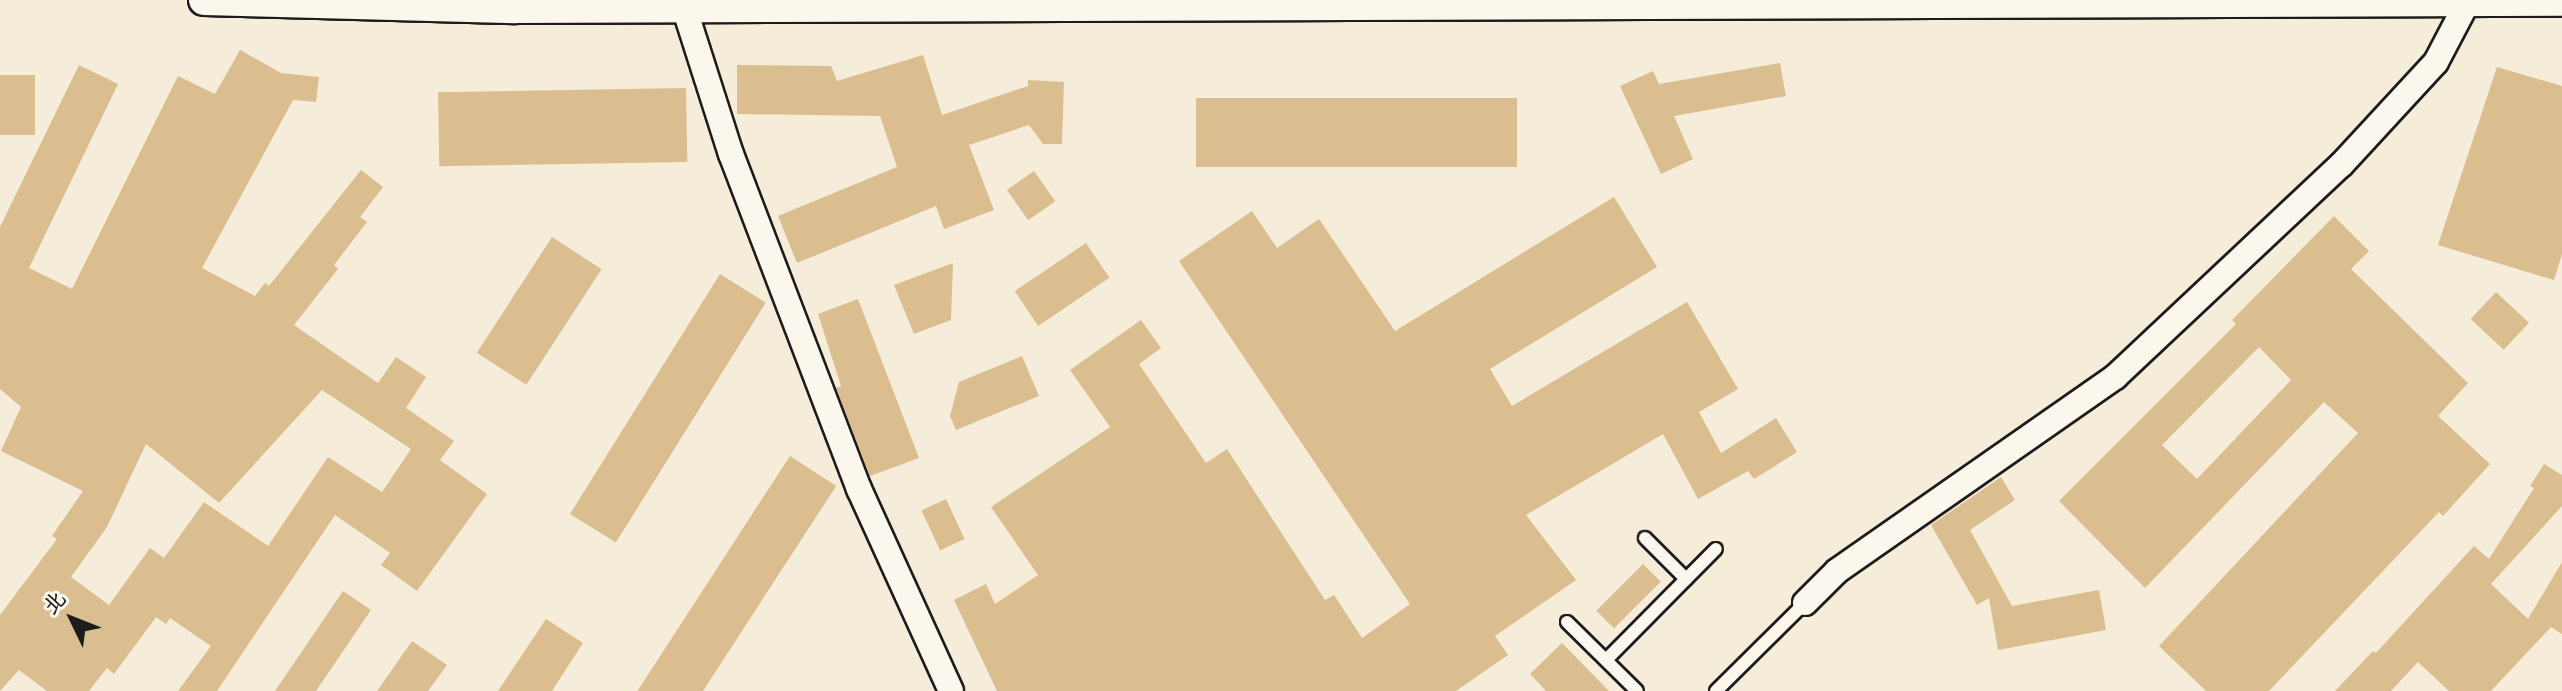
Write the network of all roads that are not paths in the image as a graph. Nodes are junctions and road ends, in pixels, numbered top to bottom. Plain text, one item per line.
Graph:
1 (204, 0) edge
2 (2468, 1) edge
3 (2562, 1) edge
4 (961, 3) edge
5 (684, 7) junction
6 (1645, 538) dead end
7 (1716, 549) dead end
8 (1686, 579) junction
9 (1805, 603) joint
10 (1567, 622) dead end
11 (1606, 660) junction
12 (951, 691) edge
13 (1637, 691) edge
14 (1716, 691) edge

1 - 5 street
2 - 3 street
2 - 4 street
2 - 9 street
4 - 5 street
5 - 12 street
6 - 8 lane
7 - 8 lane
8 - 11 lane
9 - 14 lane
10 - 11 lane
11 - 13 lane

